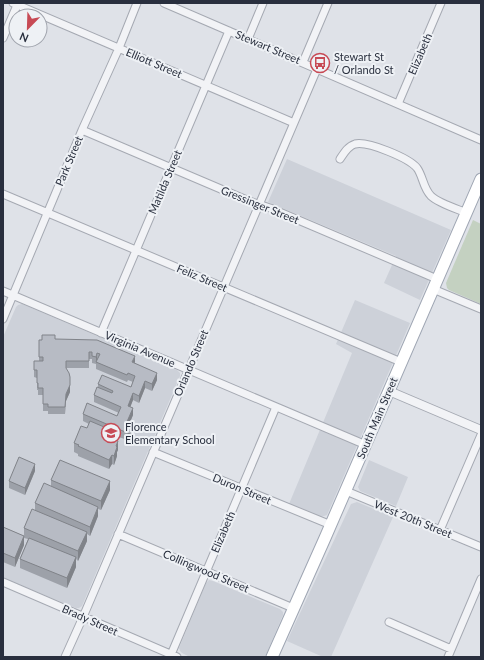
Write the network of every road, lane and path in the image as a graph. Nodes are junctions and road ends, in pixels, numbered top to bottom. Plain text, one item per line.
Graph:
1 (137, 3) edge
2 (164, 3) edge
3 (262, 3) edge
4 (328, 3) edge
5 (441, 3) edge
6 (16, 4) edge
7 (229, 31) junction
8 (3, 38) edge
9 (248, 39) junction
10 (119, 48) junction
11 (302, 62) junction
12 (317, 69) junction
13 (206, 85) junction
14 (398, 104) junction
15 (294, 123) junction
16 (82, 130) junction
17 (481, 140) edge
18 (340, 159) dead end
19 (171, 168) junction
20 (481, 180) edge
21 (3, 194) edge
22 (259, 204) junction
23 (48, 212) junction
24 (467, 213) junction
25 (136, 250) junction
26 (435, 284) junction
27 (224, 287) junction
28 (3, 291) edge
29 (14, 295) junction
30 (481, 308) edge
31 (3, 319) edge
32 (101, 333) junction
33 (401, 362) junction
34 (188, 370) junction
35 (389, 390) junction
36 (276, 407) junction
37 (481, 430) edge
38 (481, 434) edge
39 (366, 445) junction
40 (153, 452) junction
41 (242, 489) junction
42 (346, 491) junction
43 (330, 525) junction
44 (440, 530) junction
45 (118, 534) junction
46 (481, 547) edge
47 (206, 572) junction
48 (481, 579) edge
49 (3, 582) edge
50 (293, 608) junction
51 (83, 617) junction
52 (389, 622) dead end
53 (452, 649) junction
54 (173, 656) edge
55 (65, 657) edge
56 (272, 657) edge
57 (448, 657) edge

1 - 10 street, Park Street
2 - 7 street, Stewart Street
3 - 9 street
4 - 11 street
5 - 14 street, Elizabeth
6 - 8 street
6 - 10 street, Elliott Street
7 - 9 street, Stewart Street
7 - 13 street, Matilda Street
9 - 11 street, Stewart Street
10 - 13 street, Elliott Street
10 - 16 street, Park Street
11 - 12 street, Stewart Street
12 - 14 street, Stewart Street
12 - 15 street, Orlando Street
13 - 15 street, Elliott Street
13 - 19 street, Matilda Street
14 - 17 street, Stewart Street
15 - 22 street, Orlando Street
16 - 19 street, Gressinger Street
16 - 23 street, Park Street
18 - 24 street
19 - 22 street, Gressinger Street
19 - 25 street, Matilda Street
20 - 24 main road, South Main Street
21 - 23 street, Feliz Street
22 - 26 street, Gressinger Street
22 - 27 street, Orlando Street
23 - 25 street, Feliz Street
23 - 29 street, Park Street
24 - 26 main road, South Main Street
25 - 27 street, Feliz Street
25 - 32 street, Matilda Street
26 - 30 street, Gressinger Street
26 - 33 main road, South Main Street
27 - 33 street, Feliz Street
27 - 34 street, Orlando Street
28 - 29 street, Virginia Avenue
29 - 31 street, Park Street
29 - 32 street, Virginia Avenue
32 - 34 street, Virginia Avenue
33 - 35 main road, South Main Street
34 - 36 street, Virginia Avenue
34 - 40 street, Orlando Street
35 - 37 street
35 - 39 main road, South Main Street
36 - 39 street, Virginia Avenue
36 - 41 street, Elizabeth
38 - 44 street
39 - 42 main road, South Main Street
40 - 41 street, Duron Street
40 - 45 street, Orlando Street
41 - 43 street, Duron Street
41 - 47 street, Elizabeth
42 - 43 main road, South Main Street
42 - 44 street, West 20th Street
43 - 50 main road, South Main Street
44 - 46 street, West 20th Street
45 - 47 street, Collingwood Street
45 - 51 street, Orlando Street
47 - 50 street, Collingwood Street
47 - 54 street, Elizabeth
48 - 53 street
49 - 51 street, Brady Street
50 - 56 main road, South Main Street
51 - 54 street, Brady Street
51 - 55 street, Orlando Street
52 - 53 street
53 - 57 street

